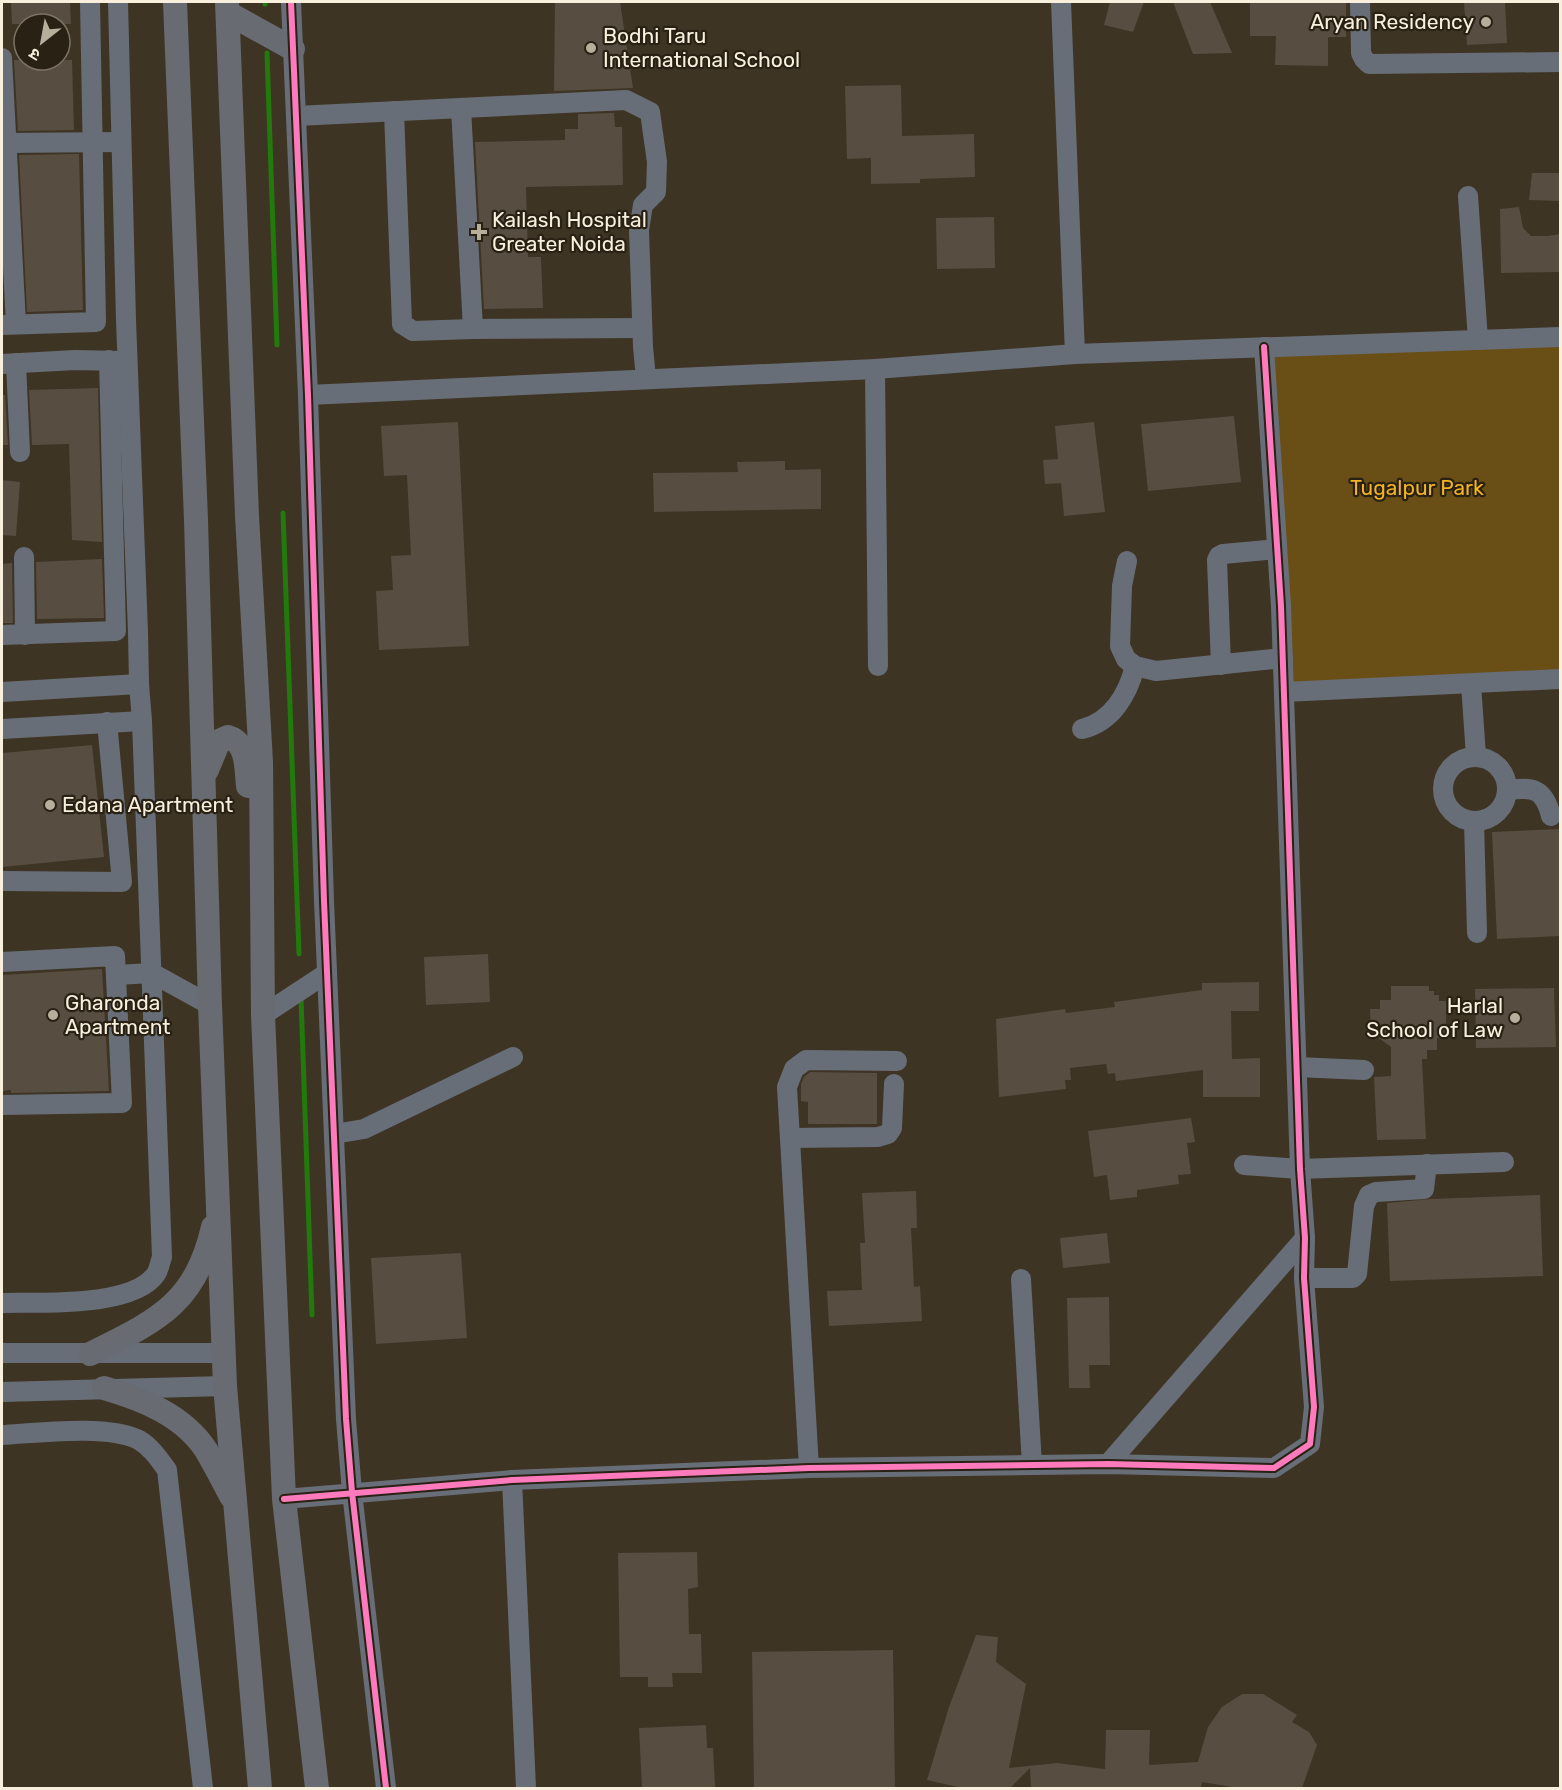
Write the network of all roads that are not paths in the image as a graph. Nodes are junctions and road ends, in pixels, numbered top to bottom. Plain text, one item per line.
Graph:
1 (90, 2) edge
2 (117, 2) edge
3 (175, 2) edge
4 (291, 2) edge
5 (1061, 2) edge
6 (1360, 2) edge
7 (227, 7) edge
8 (293, 49) junction
9 (2, 58) edge
10 (1560, 62) edge
11 (461, 108) junction
12 (394, 111) junction
13 (296, 116) junction
14 (92, 141) junction
15 (122, 142) junction
16 (4, 143) edge
17 (1468, 196) dead end
18 (9, 324) edge
19 (642, 328) junction
20 (473, 329) junction
21 (1560, 337) edge
22 (1478, 340) junction
23 (1264, 347) junction
24 (1075, 354) junction
25 (118, 361) junction
26 (9, 363) edge
27 (875, 369) junction
28 (646, 378) junction
29 (308, 395) junction
30 (20, 452) dead end
31 (1277, 549) junction
32 (24, 557) dead end
33 (1127, 561) dead end
34 (116, 631) junction
35 (138, 632) junction
36 (2, 635) edge
37 (25, 635) junction
38 (1283, 658) junction
39 (1221, 665) junction
40 (878, 666) dead end
41 (1136, 666) junction
42 (1560, 680) edge
43 (139, 684) junction
44 (1470, 684) junction
45 (2, 692) edge
46 (1284, 692) junction
47 (142, 721) junction
48 (107, 722) junction
49 (2, 729) edge
50 (1082, 729) dead end
51 (1476, 756) junction
52 (204, 778) junction
53 (1508, 790) junction
54 (261, 816) junction
55 (1551, 816) dead end
56 (1474, 821) junction
57 (2, 881) edge
58 (1477, 933) dead end
59 (2, 962) edge
60 (152, 973) junction
61 (327, 973) junction
62 (116, 975) junction
63 (210, 1005) junction
64 (262, 1014) junction
65 (513, 1057) dead end
66 (897, 1061) dead end
67 (1297, 1067) junction
68 (1364, 1070) dead end
69 (894, 1084) dead end
70 (2, 1105) edge
71 (334, 1134) junction
72 (790, 1138) junction
73 (1504, 1162) dead end
74 (1427, 1164) junction
75 (1244, 1165) dead end
76 (1300, 1169) junction
77 (218, 1205) junction
78 (1305, 1238) junction
79 (1305, 1278) junction
80 (1021, 1280) dead end
81 (2, 1303) edge
82 (2, 1353) edge
83 (224, 1353) junction
84 (90, 1354) junction
85 (225, 1386) junction
86 (104, 1388) junction
87 (2, 1392) edge
88 (2, 1435) edge
89 (1108, 1464) junction
90 (1032, 1465) junction
91 (809, 1468) junction
92 (512, 1480) junction
93 (352, 1492) junction
94 (284, 1499) junction
95 (235, 1503) junction
96 (203, 1788) edge
97 (261, 1788) edge
98 (317, 1788) edge
99 (386, 1788) edge
100 (526, 1788) edge

1 - 14 street
2 - 15 street
3 - 52 main road
4 - 8 street
5 - 24 street
6 - 10 street
7 - 8 main road
7 - 54 main road
8 - 13 street
9 - 16 street
11 - 12 street
11 - 19 street
11 - 20 street
12 - 13 street
12 - 20 street
13 - 29 street
14 - 15 street
14 - 16 street
14 - 18 street
15 - 25 street
16 - 18 street
17 - 22 street
19 - 20 street
19 - 28 street
21 - 22 street
22 - 23 street
23 - 24 street
23 - 31 street
24 - 27 street
25 - 26 street
25 - 34 street
25 - 35 street
26 - 30 street
27 - 28 street
27 - 40 street
28 - 29 street
29 - 61 street
31 - 38 street
31 - 39 street
32 - 37 street
33 - 41 street
34 - 35 street
34 - 37 street
35 - 43 street
36 - 37 street
38 - 39 street
38 - 46 street
39 - 41 street
41 - 50 street
42 - 44 street
43 - 45 street
43 - 47 street
44 - 46 street
44 - 51 street
46 - 67 street
47 - 48 street
47 - 60 street
48 - 49 street
48 - 57 street
51 - 53 street
51 - 56 street
52 - 54 main road
52 - 63 main road
53 - 55 street
53 - 56 street
54 - 64 main road
56 - 58 street
59 - 62 street
60 - 62 street
60 - 63 street
60 - 81 street
61 - 64 street
61 - 71 street
62 - 70 street
63 - 77 main road
64 - 94 main road
65 - 71 street
66 - 72 street
67 - 68 street
67 - 76 street
69 - 72 street
71 - 93 street
72 - 91 street
73 - 74 street
74 - 76 street
74 - 79 street
75 - 76 street
76 - 78 street
77 - 83 main road
77 - 84 main road
78 - 79 street
78 - 89 street
79 - 89 street
80 - 90 street
82 - 84 street
83 - 84 street
83 - 85 main road
85 - 86 street
85 - 95 main road
86 - 87 street
86 - 95 main road
88 - 96 street
89 - 90 street
90 - 91 street
91 - 92 street
92 - 93 street
92 - 100 street
93 - 94 street
93 - 99 street
94 - 98 main road
95 - 97 main road

